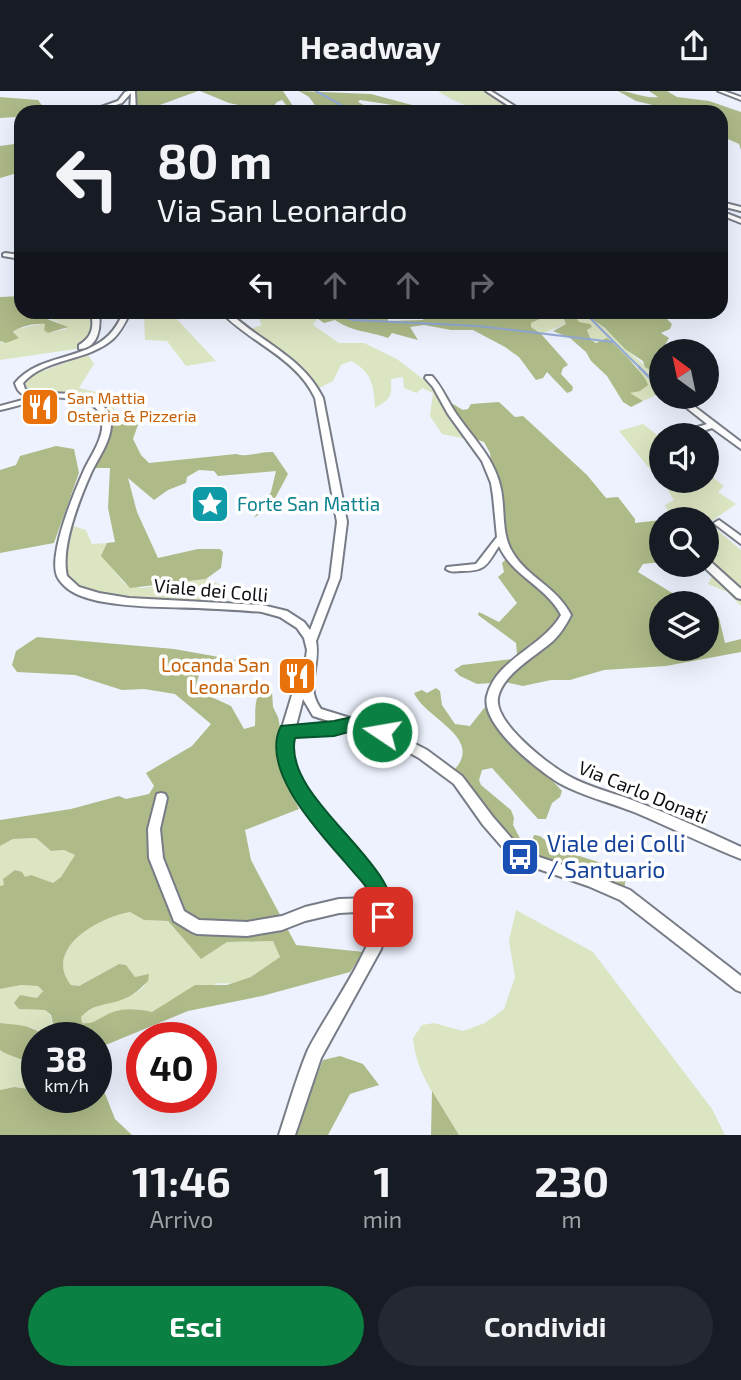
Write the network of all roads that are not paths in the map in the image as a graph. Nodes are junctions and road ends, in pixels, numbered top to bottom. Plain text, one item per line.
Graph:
1 (133, 91) edge
2 (488, 91) edge
3 (720, 91) edge
4 (741, 99) edge
5 (111, 105) edge
6 (510, 105) edge
7 (728, 216) edge
8 (741, 216) edge
9 (733, 218) junction
10 (741, 221) edge
11 (5, 255) dead end
12 (14, 256) edge
13 (96, 319) edge
14 (122, 319) edge
15 (232, 319) edge
16 (42, 367) junction
17 (429, 378) dead end
18 (44, 397) junction
19 (0, 408) edge
20 (692, 409) edge
21 (710, 423) edge
22 (719, 430) edge
23 (726, 435) junction
24 (719, 436) edge
25 (741, 446) edge
26 (719, 523) dead end
27 (501, 538) junction
28 (741, 541) edge
29 (451, 569) dead end
30 (719, 575) edge
31 (741, 595) edge
32 (310, 640) junction
33 (306, 689) junction
34 (352, 724) junction
35 (287, 731) junction
36 (161, 798) dead end
37 (741, 853) edge
38 (380, 904) junction
39 (741, 985) edge
40 (287, 1135) edge

1 - 5 street
2 - 6 street
3 - 4 street
7 - 9 street
8 - 9 street
9 - 10 street
11 - 12 street
13 - 16 street, Viale dei Colli
14 - 16 street, Viale dei Colli
15 - 32 street
16 - 18 street, Viale dei Colli
17 - 27 street, Via Carlo Donati
18 - 19 street
18 - 32 street, Viale dei Colli
20 - 21 street
22 - 23 street
23 - 24 street
23 - 25 street
26 - 28 street
27 - 29 street
27 - 37 street, Via Carlo Donati
30 - 31 street
32 - 33 street
33 - 34 street
33 - 35 street
34 - 35 street
34 - 39 street
35 - 38 street
36 - 38 street
38 - 40 street

